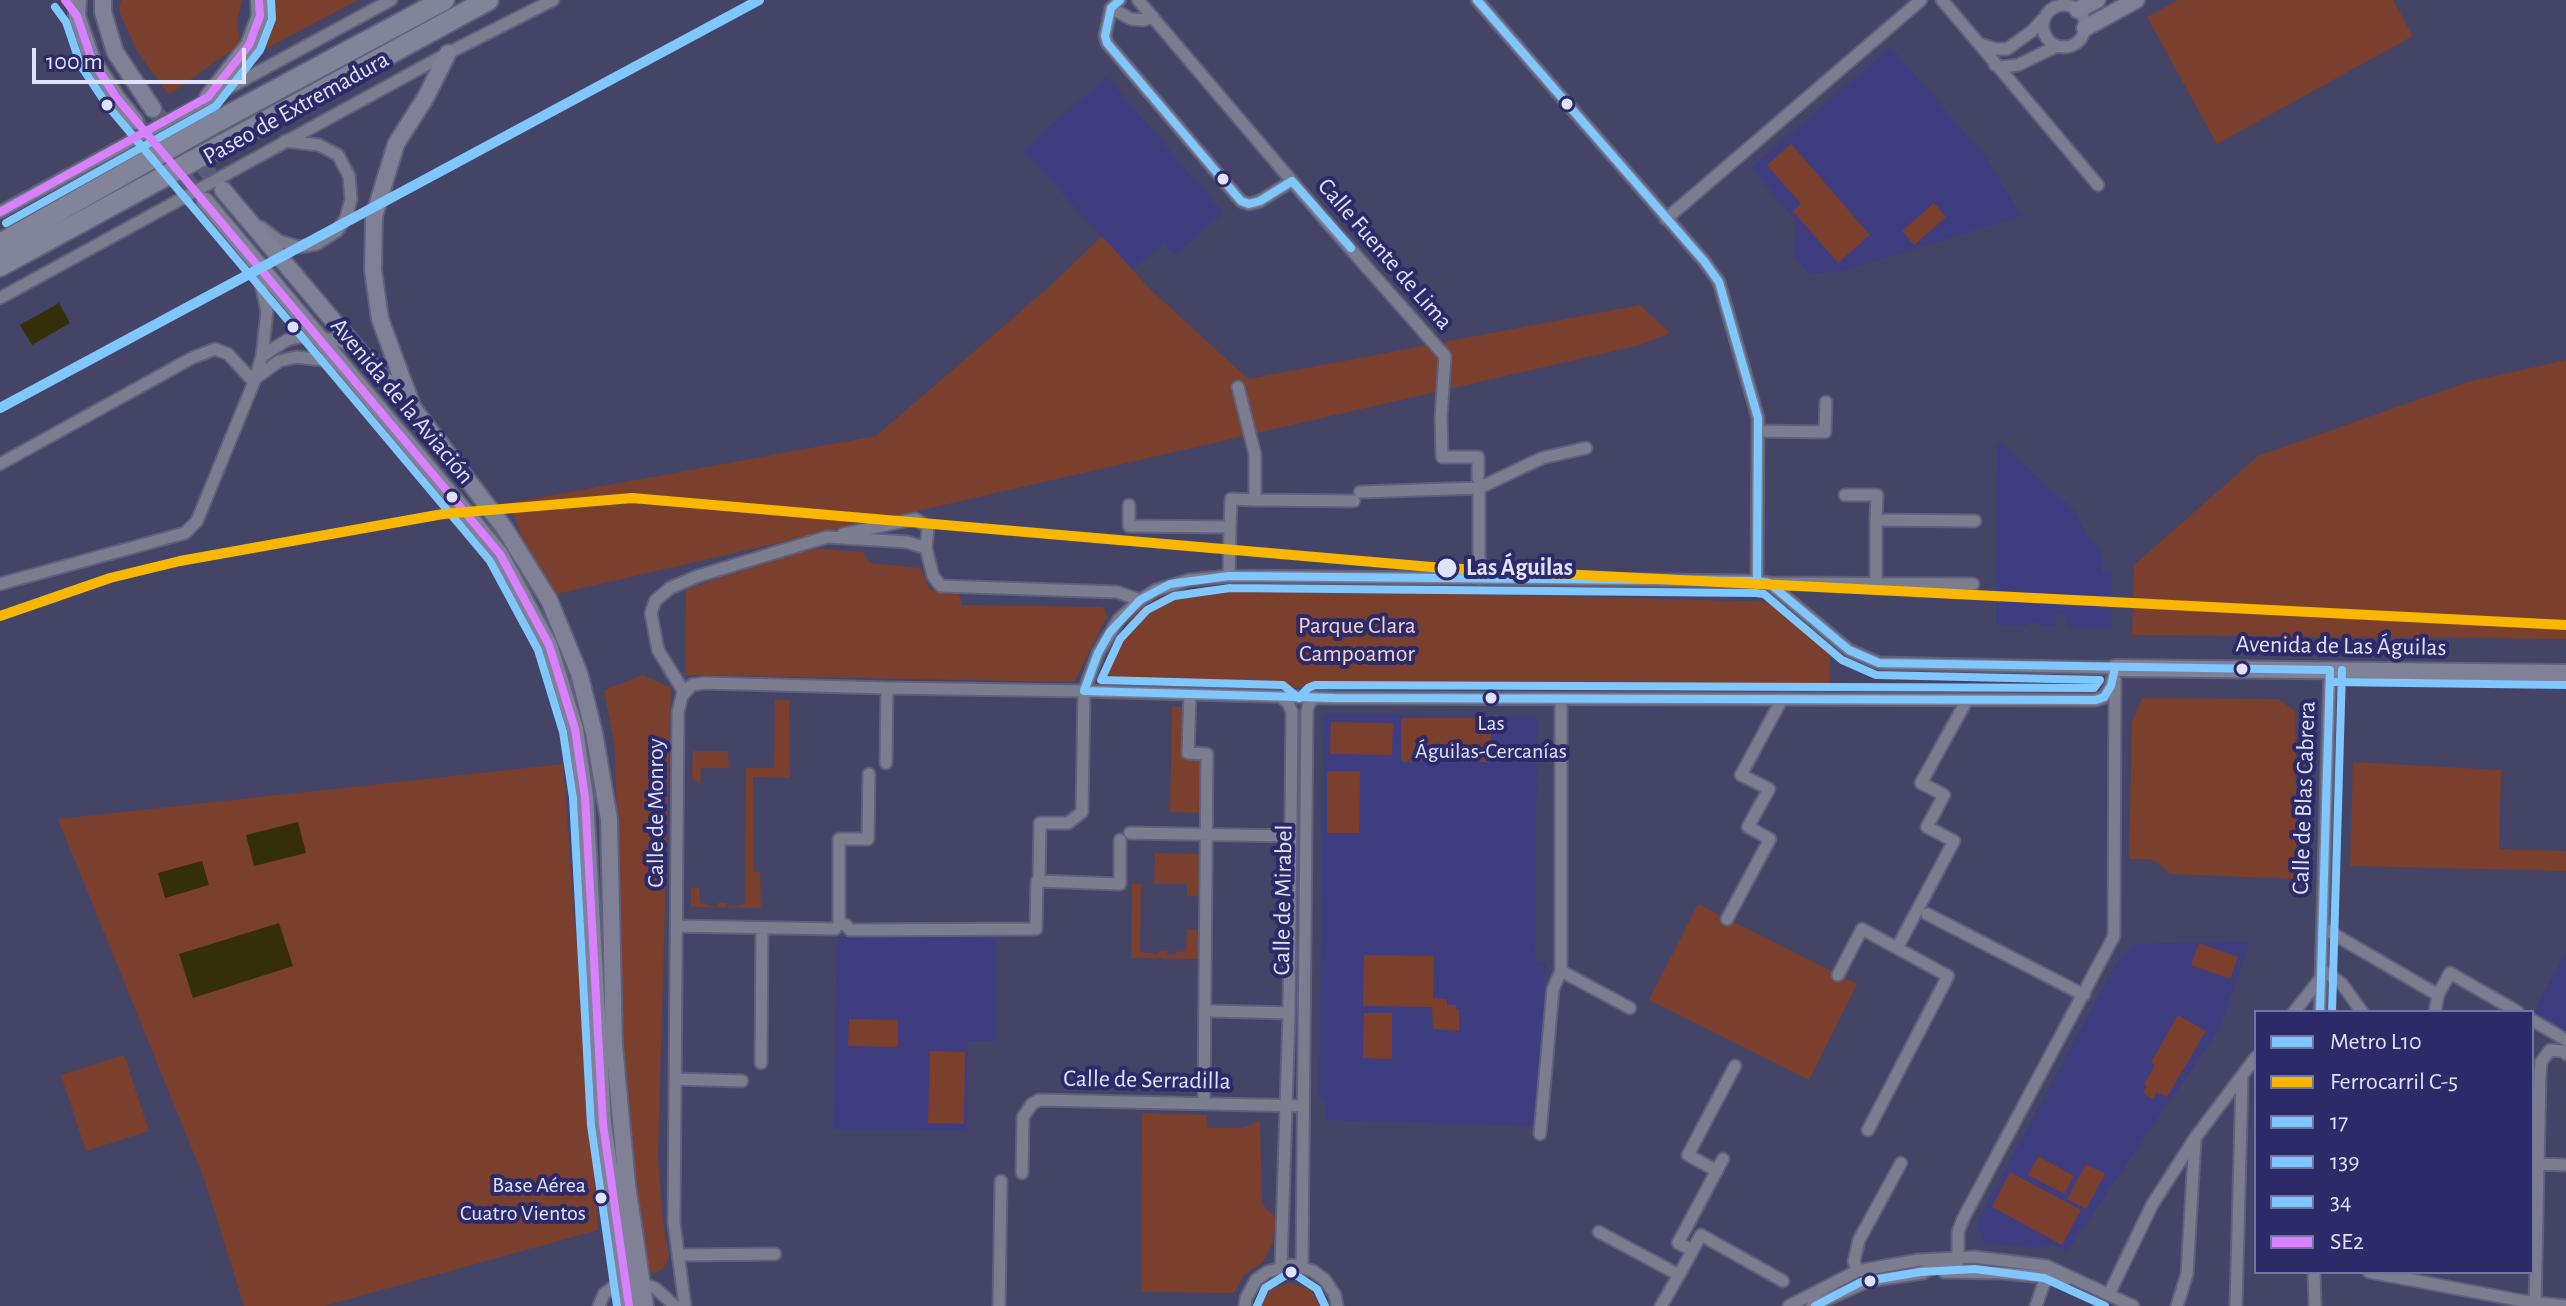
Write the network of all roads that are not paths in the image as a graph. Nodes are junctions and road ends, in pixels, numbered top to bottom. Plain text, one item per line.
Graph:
1 (65, 0) edge
2 (103, 0) edge
3 (259, 0) edge
4 (391, 0) edge
5 (444, 0) edge
6 (488, 0) edge
7 (553, 0) edge
8 (1138, 0) edge
9 (1477, 0) edge
10 (1942, 0) edge
11 (2048, 0) edge
12 (2097, 0) edge
13 (2136, 0) edge
14 (1916, 2) edge
15 (1116, 4) edge
16 (78, 8) edge
17 (2078, 10) junction
18 (1153, 17) junction
19 (2044, 18) junction
20 (2085, 28) junction
21 (1974, 40) junction
22 (2057, 46) junction
23 (448, 53) junction
24 (1995, 65) junction
25 (208, 97) junction
26 (153, 109) tunnel mouth
27 (135, 121) tunnel mouth
28 (285, 141) junction
29 (1292, 181) junction
30 (2098, 185) dead end
31 (223, 190) tunnel mouth
32 (205, 201) tunnel mouth
33 (0, 212) edge
34 (247, 216) junction
35 (1666, 219) junction
36 (0, 244) edge
37 (255, 263) junction
38 (0, 266) edge
39 (0, 298) edge
40 (317, 337) junction
41 (358, 348) junction
42 (262, 356) junction
43 (346, 368) junction
44 (255, 380) junction
45 (1238, 387) dead end
46 (1826, 402) dead end
47 (413, 408) junction
48 (1759, 431) junction
49 (1586, 448) dead end
50 (0, 464) edge
51 (1479, 483) junction
52 (1845, 495) dead end
53 (1255, 500) junction
54 (1129, 505) dead end
55 (1876, 520) junction
56 (1975, 521) dead end
57 (1230, 527) junction
58 (827, 537) junction
59 (926, 548) junction
60 (1229, 576) junction
61 (1479, 579) junction
62 (1763, 582) junction
63 (1876, 583) junction
64 (0, 584) edge
65 (1973, 584) dead end
66 (1140, 600) junction
67 (2330, 670) junction
68 (2115, 672) junction
69 (2566, 673) edge
70 (887, 688) junction
71 (1084, 691) junction
72 (1190, 694) junction
73 (682, 696) junction
74 (1281, 697) junction
75 (1315, 697) junction
76 (1561, 699) junction
77 (1782, 699) junction
78 (1967, 700) junction
79 (886, 763) dead end
80 (869, 774) dead end
81 (1206, 834) junction
82 (1291, 836) junction
83 (1038, 881) junction
84 (1927, 914) dead end
85 (1727, 919) dead end
86 (677, 926) junction
87 (837, 927) junction
88 (762, 928) junction
89 (2323, 928) junction
90 (1897, 948) junction
91 (1561, 971) junction
92 (2321, 974) junction
93 (1838, 975) dead end
94 (2084, 995) junction
95 (2438, 995) junction
96 (1630, 1008) dead end
97 (2295, 1010) edge
98 (2320, 1010) edge
99 (2361, 1010) edge
100 (2435, 1010) edge
101 (2515, 1010) edge
102 (1209, 1011) junction
103 (1289, 1013) junction
104 (2534, 1021) edge
105 (2566, 1040) edge
106 (2566, 1054) edge
107 (2254, 1060) edge
108 (761, 1063) dead end
109 (1735, 1066) dead end
110 (2536, 1073) edge
111 (2242, 1078) junction
112 (675, 1079) junction
113 (742, 1081) dead end
114 (1204, 1103) junction
115 (1287, 1106) junction
116 (1303, 1106) junction
117 (1868, 1130) dead end
118 (1540, 1134) dead end
119 (2535, 1136) edge
120 (2195, 1138) junction
121 (1723, 1159) dead end
122 (1901, 1163) dead end
123 (2537, 1164) junction
124 (2566, 1165) edge
125 (1717, 1171) junction
126 (1022, 1173) dead end
127 (1001, 1181) dead end
128 (2534, 1219) edge
129 (1599, 1232) dead end
130 (1692, 1250) junction
131 (775, 1254) dead end
132 (1959, 1255) junction
133 (680, 1261) junction
134 (1281, 1266) junction
135 (1302, 1267) junction
136 (1857, 1271) junction
137 (1918, 1273) junction
138 (2052, 1273) junction
139 (2314, 1274) edge
140 (2379, 1274) edge
141 (1679, 1275) junction
142 (1783, 1281) dead end
143 (640, 1285) junction
144 (2109, 1294) junction
145 (2535, 1305) edge
146 (599, 1306) edge
147 (629, 1306) edge
148 (645, 1306) edge
149 (675, 1306) edge
150 (685, 1306) edge
151 (999, 1306) edge
152 (1245, 1306) edge
153 (1337, 1306) edge
154 (1661, 1306) edge
155 (1789, 1306) edge
156 (1812, 1306) edge
157 (2036, 1306) edge
158 (2133, 1306) edge
159 (2177, 1306) edge
160 (2236, 1306) edge
161 (2315, 1306) edge
162 (2566, 1306) edge

1 - 16 street
2 - 26 main road
3 - 25 main road
4 - 25 street, Paseo de Extremadura
5 - 36 highway
6 - 38 highway
7 - 23 street, Paseo de Extremadura
8 - 18 street, Calle Fuente de Lima
9 - 35 street
10 - 21 street
11 - 19 street
12 - 17 main road
13 - 20 main road
14 - 35 street
15 - 18 street, Calle Fuente de Lima
15 - 29 street, Calle Fuente de Lima
16 - 27 main road
17 - 19 street
17 - 20 street
18 - 29 street, Calle Fuente de Lima
19 - 21 street
19 - 22 street
20 - 22 street
21 - 24 street
22 - 24 street
23 - 28 street, Paseo de Extremadura
23 - 47 main road
24 - 30 street
25 - 33 street, Paseo de Extremadura
28 - 34 street, Avenida de la Aviación
28 - 39 street, Paseo de Extremadura
29 - 51 street, Calle Fuente de Lima
31 - 34 main road, Avenida de la Aviación
32 - 37 main road, Avenida de la Aviación
34 - 41 main road, Avenida de la Aviación
35 - 48 street
37 - 40 main road, Avenida de la Aviación
37 - 42 street
40 - 41 street
40 - 42 street
40 - 43 main road, Avenida de la Aviación
41 - 47 main road, Avenida de la Aviación
42 - 44 street
43 - 44 street
43 - 143 main road, Avenida de la Aviación
44 - 50 street
44 - 64 street
45 - 53 street
46 - 48 street
47 - 143 main road, Avenida de la Aviación
48 - 62 street
49 - 51 street
51 - 53 street
51 - 61 street
52 - 55 street
53 - 57 street
54 - 57 street
55 - 56 street
55 - 63 street
57 - 60 street
58 - 59 street
58 - 59 street
58 - 73 street
59 - 66 street
60 - 61 street
60 - 66 street
61 - 62 street
62 - 63 street
62 - 68 street, Avenida de Las Águilas
63 - 65 street
66 - 71 street
67 - 68 main road, Avenida de Las Águilas
67 - 69 main road, Avenida de Las Águilas
67 - 89 street, Calle de Blas Cabrera
68 - 78 street
68 - 94 street
70 - 71 street
70 - 73 street
70 - 79 street
71 - 72 street
71 - 83 street
72 - 74 street
72 - 81 street
73 - 86 street, Calle de Monroy
74 - 75 street
74 - 82 street, Calle de Mirabel
75 - 76 street
75 - 116 street, Calle de Mirabel
76 - 77 street
76 - 91 street
77 - 78 street
77 - 85 street
78 - 90 street
80 - 87 street
81 - 82 street, Calle de Mirabel
81 - 83 street, Calle de Mirabel
81 - 102 street
82 - 103 street, Calle de Mirabel
83 - 87 street
84 - 94 street
86 - 88 street
86 - 112 street, Calle de Monroy
87 - 88 street
88 - 108 street
89 - 92 street, Calle de Blas Cabrera
89 - 95 street, Calle de Blas Cabrera
90 - 93 street
90 - 117 street
91 - 96 street
91 - 118 street
92 - 97 street
92 - 98 street, Calle de Blas Cabrera
92 - 99 street
94 - 132 street
95 - 100 street
95 - 101 street
102 - 103 street
102 - 114 street
103 - 115 street, Calle de Mirabel
104 - 105 street
106 - 110 street
107 - 111 street
109 - 125 street
110 - 119 street
111 - 120 street
111 - 160 street
112 - 113 street
112 - 133 street, Calle de Monroy
114 - 115 street, Calle de Serradilla
114 - 126 street, Calle de Serradilla
115 - 116 street
115 - 134 street, Calle de Mirabel
116 - 135 street, Calle de Mirabel
119 - 123 street
120 - 144 street
120 - 159 street
121 - 125 street
122 - 136 street
123 - 124 street
123 - 128 street
125 - 130 street
127 - 151 street
128 - 145 street
129 - 141 street
130 - 141 street
130 - 142 street
131 - 133 street
132 - 136 street
132 - 137 street
132 - 138 street
133 - 143 street
133 - 150 street, Calle de Monroy
134 - 135 street
134 - 152 street
135 - 153 street
136 - 155 street
137 - 138 street
137 - 156 street
138 - 144 street
138 - 157 street
139 - 161 street
140 - 145 street
141 - 154 street
143 - 146 street
143 - 147 main road, Avenida de la Aviación
143 - 148 main road, Avenida de la Aviación
143 - 149 street
144 - 158 street
145 - 162 street

